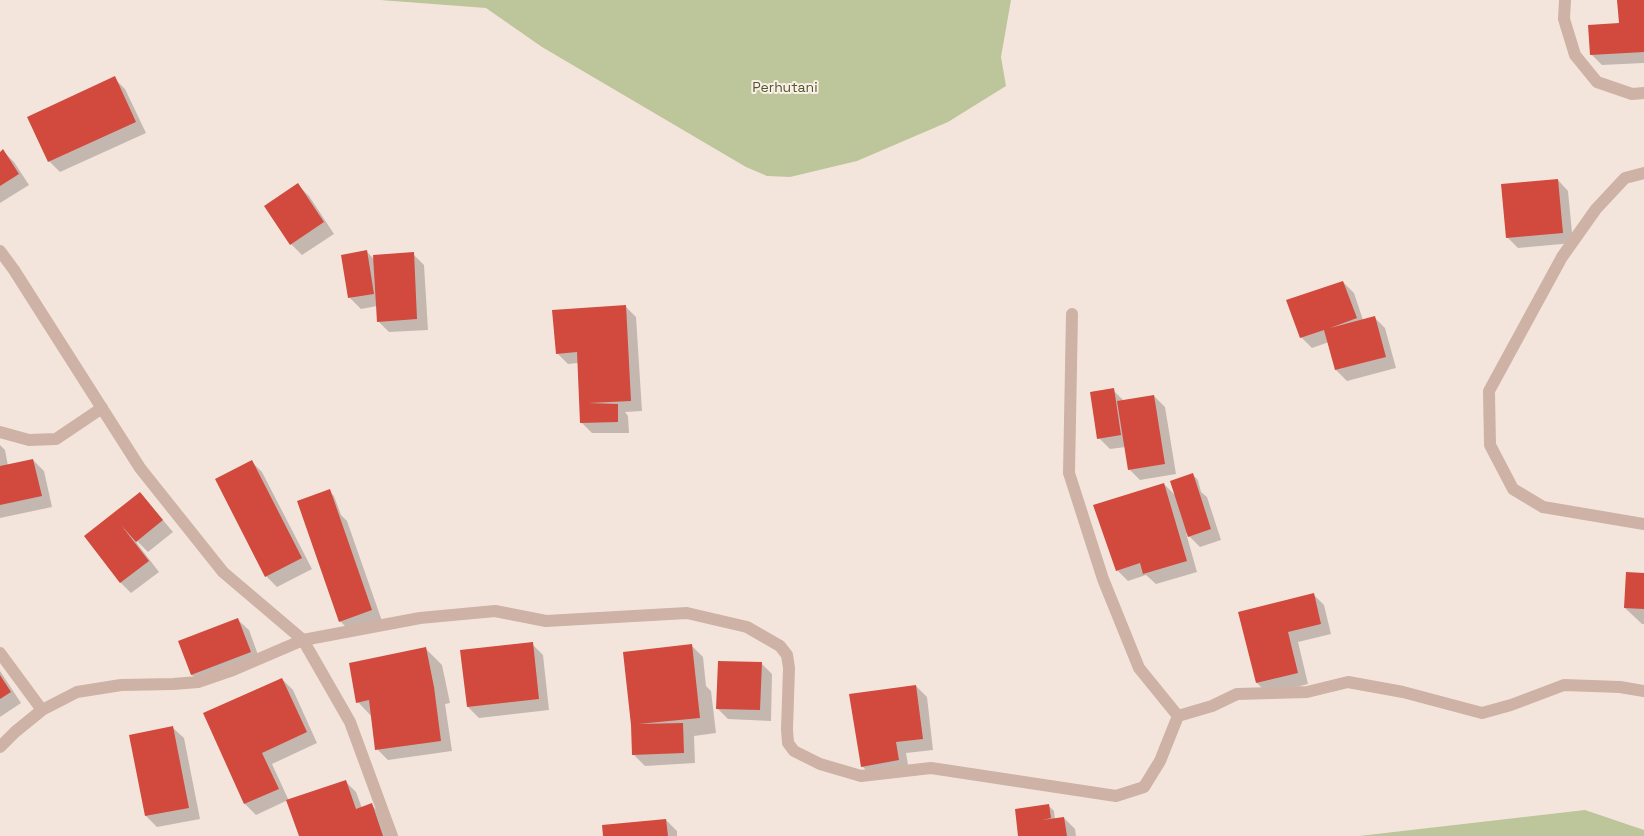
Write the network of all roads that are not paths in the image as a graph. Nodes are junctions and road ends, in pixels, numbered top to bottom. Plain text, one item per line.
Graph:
1 (1565, 0) edge
2 (1644, 93) edge
3 (1644, 173) edge
4 (0, 251) edge
5 (1072, 314) dead end
6 (102, 408) junction
7 (0, 432) edge
8 (1644, 524) edge
9 (303, 640) junction
10 (0, 653) edge
11 (1644, 691) edge
12 (42, 710) junction
13 (1178, 716) junction
14 (0, 747) edge
15 (392, 836) edge

1 - 2 street
3 - 8 street
4 - 6 street
5 - 13 street
6 - 7 street
6 - 9 street
9 - 12 street
9 - 13 street
9 - 15 street
10 - 12 street
11 - 13 street
12 - 14 street

